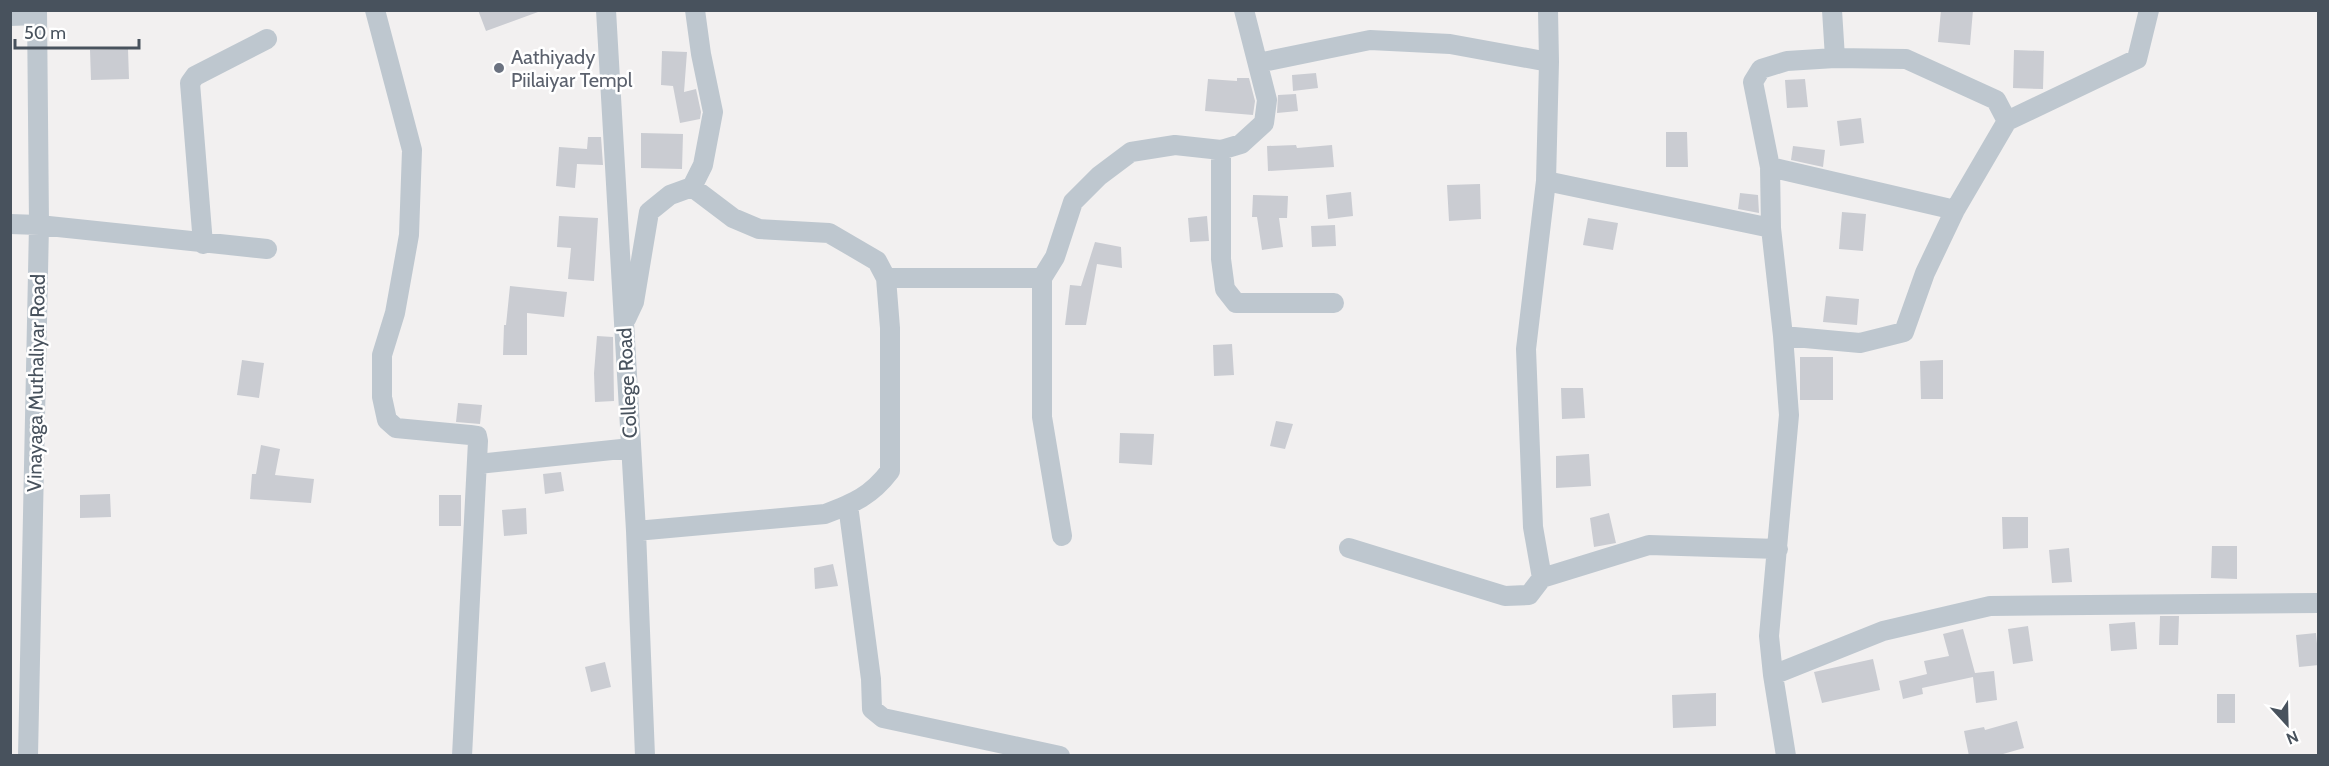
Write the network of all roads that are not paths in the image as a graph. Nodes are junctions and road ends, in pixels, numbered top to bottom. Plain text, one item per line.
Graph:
1 (375, 10) edge
2 (606, 10) edge
3 (694, 10) edge
4 (1244, 10) edge
5 (1548, 10) edge
6 (1832, 10) edge
7 (2149, 10) edge
8 (37, 13) edge
9 (10, 16) edge
10 (267, 39) dead end
11 (1835, 58) junction
12 (1549, 62) junction
13 (1258, 63) junction
14 (2007, 121) junction
15 (1221, 150) junction
16 (1770, 167) junction
17 (1545, 181) junction
18 (692, 187) junction
19 (1955, 210) junction
20 (10, 224) edge
21 (39, 225) junction
22 (1771, 228) junction
23 (203, 244) junction
24 (267, 249) dead end
25 (886, 278) junction
26 (1042, 278) junction
27 (1334, 303) dead end
28 (624, 324) junction
29 (1783, 336) junction
30 (631, 448) junction
31 (478, 464) junction
32 (848, 505) junction
33 (636, 531) junction
34 (1062, 536) dead end
35 (1349, 548) dead end
36 (1778, 549) junction
37 (1542, 578) junction
38 (2319, 603) edge
39 (1773, 675) junction
40 (28, 756) edge
41 (462, 756) edge
42 (645, 756) edge
43 (1060, 756) edge
44 (1786, 756) edge

1 - 31 street
2 - 28 street, College Road
3 - 18 street
4 - 13 street
5 - 12 street
6 - 11 street
7 - 14 street
8 - 9 street
8 - 21 street, Vinayaga Muthaliyar Road
10 - 23 street
11 - 14 street
11 - 16 street
12 - 13 street
12 - 17 street
13 - 15 street
14 - 19 street
15 - 26 street
15 - 27 street
16 - 19 street
16 - 22 street
17 - 22 street
17 - 37 street
18 - 25 street
18 - 28 street
19 - 29 street
20 - 21 street
21 - 23 street
21 - 40 street, Vinayaga Muthaliyar Road
22 - 29 street
23 - 24 street
25 - 26 street
25 - 32 street
26 - 34 street
28 - 30 street, College Road
29 - 36 street
30 - 31 street
30 - 33 street, College Road
31 - 41 street
32 - 33 street
32 - 43 street
33 - 42 street, College Road
35 - 37 street
36 - 37 street
36 - 39 street
38 - 39 street
39 - 44 street

